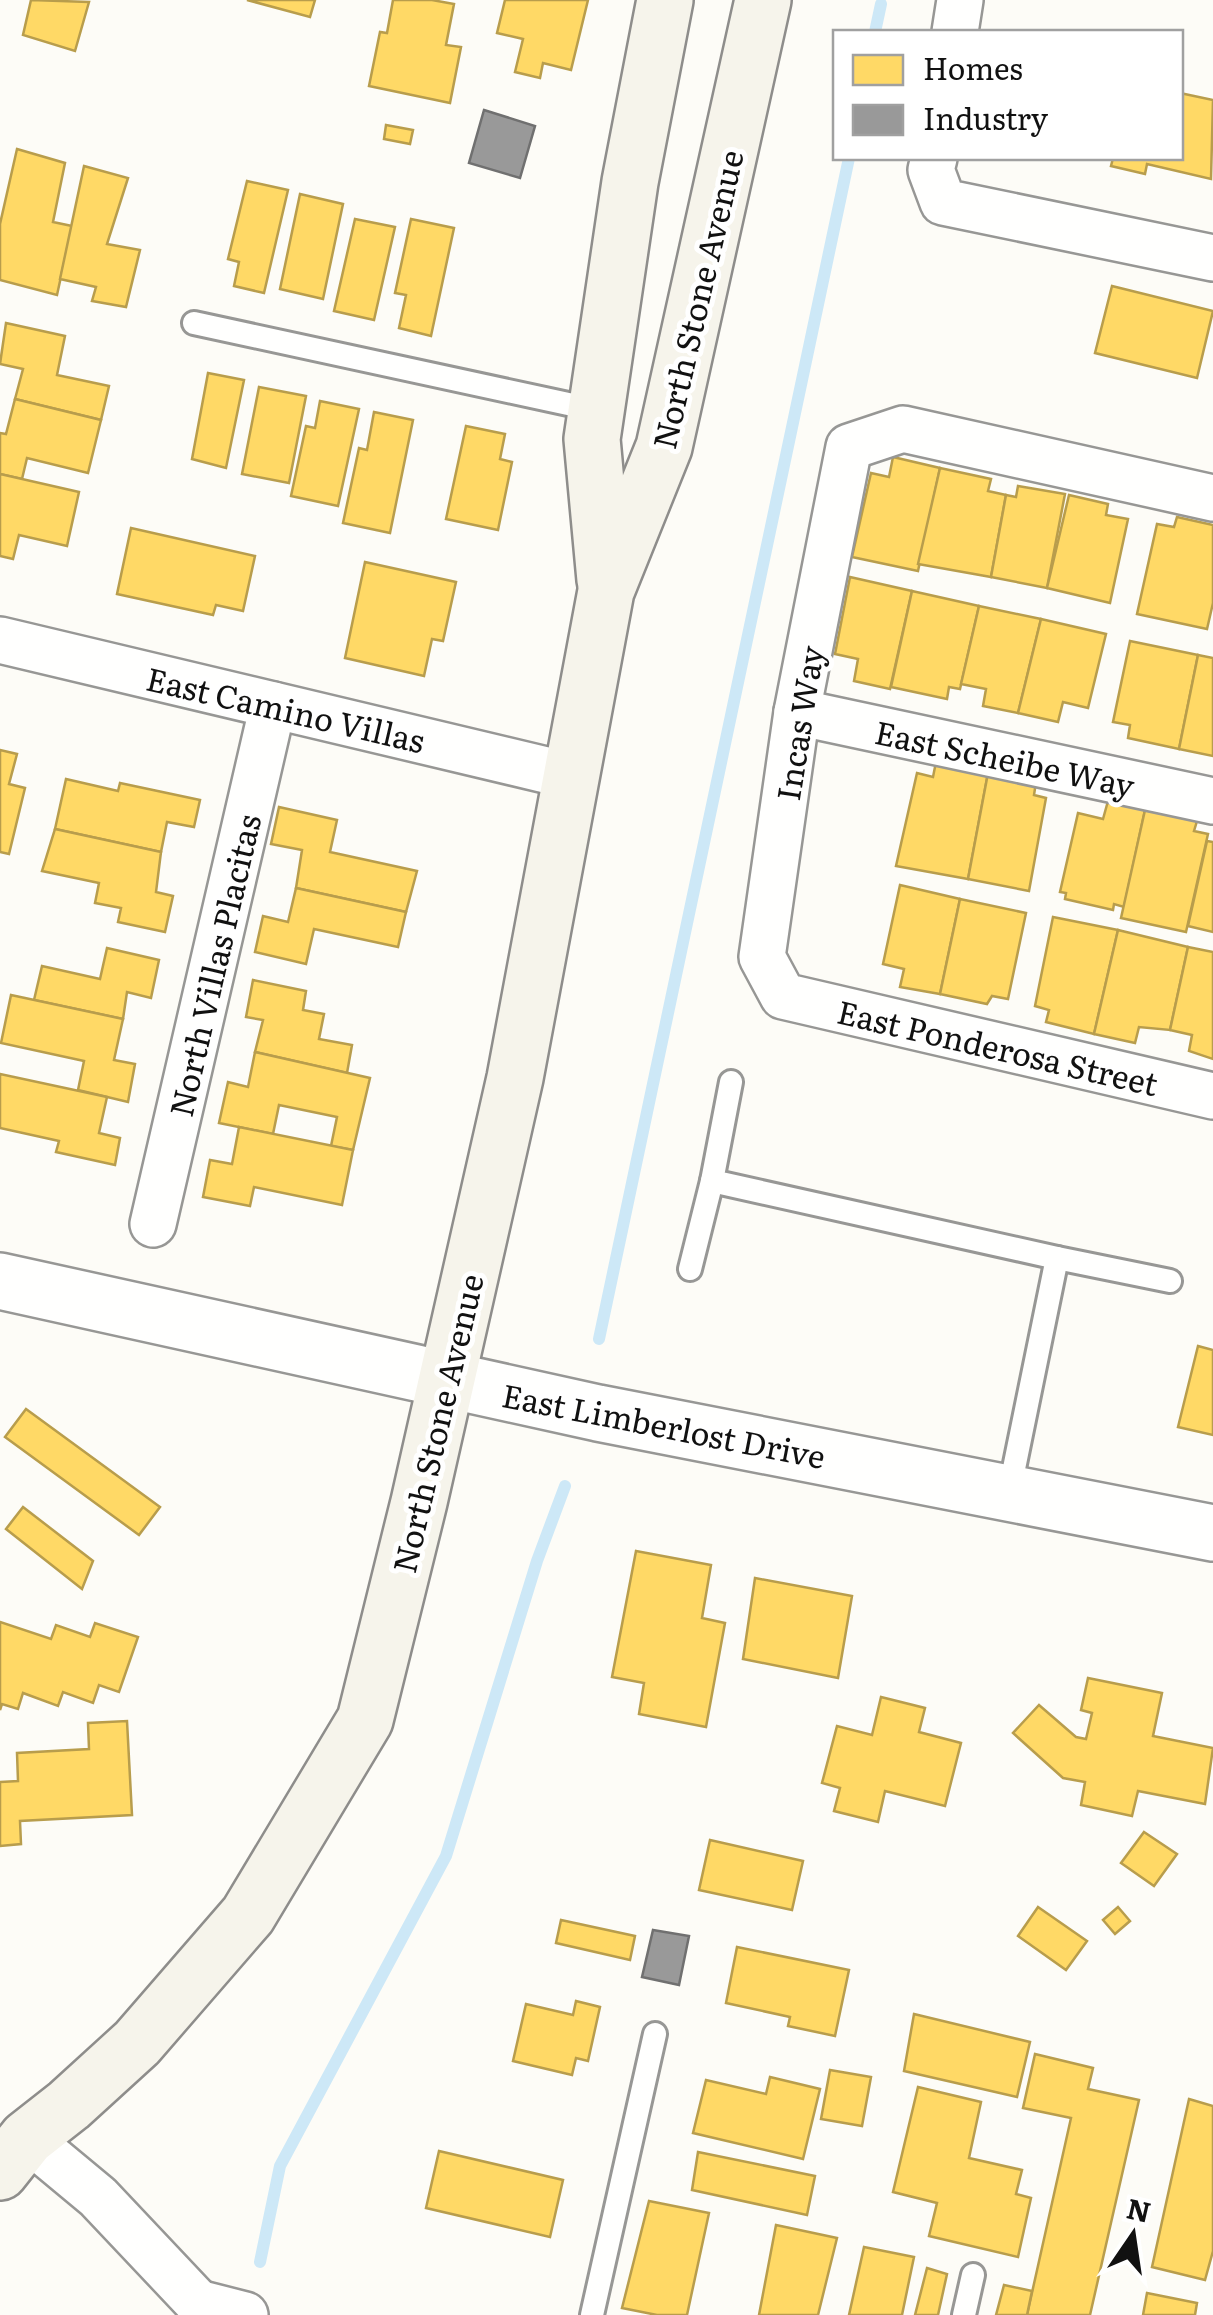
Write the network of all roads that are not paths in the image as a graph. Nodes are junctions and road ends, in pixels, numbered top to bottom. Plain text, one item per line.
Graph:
1 (665, 0) edge
2 (763, 0) edge
3 (960, 0) edge
4 (955, 30) edge
5 (934, 160) edge
6 (1213, 258) edge
7 (194, 322) dead end
8 (596, 410) junction
9 (1213, 498) edge
10 (606, 592) junction
11 (0, 640) edge
12 (273, 706) junction
13 (797, 712) junction
14 (571, 776) junction
15 (1213, 801) edge
16 (783, 996) joint
17 (731, 1082) dead end
18 (1213, 1096) edge
19 (712, 1181) junction
20 (153, 1224) dead end
21 (1057, 1258) junction
22 (690, 1269) dead end
23 (0, 1281) edge
24 (1170, 1281) dead end
25 (447, 1379) junction
26 (1009, 1492) junction
27 (1213, 1533) edge
28 (655, 2034) dead end
29 (9, 2150) edge
30 (973, 2276) dead end
31 (197, 2309) edge
32 (245, 2315) edge
33 (592, 2315) edge
34 (964, 2315) edge

1 - 8 main road, North Stone Avenue
2 - 10 main road, North Stone Avenue
3 - 4 street
5 - 6 street
7 - 8 lane
8 - 10 main road, North Stone Avenue
9 - 13 street, Incas Way
10 - 14 main road, North Stone Avenue
11 - 12 street, East Camino Villas
12 - 14 street, East Camino Villas
12 - 20 street, North Villas Placitas
13 - 15 street, East Scheibe Way
13 - 16 street, Incas Way
14 - 25 main road, North Stone Avenue
16 - 18 street, East Ponderosa Street
17 - 19 lane
19 - 21 lane
19 - 22 lane
21 - 24 lane
21 - 26 lane
23 - 25 street, East Limberlost Drive
25 - 26 street, East Limberlost Drive
25 - 29 main road, North Stone Avenue
26 - 27 street, East Limberlost Drive
28 - 33 lane
29 - 31 street
30 - 34 lane
31 - 32 street

